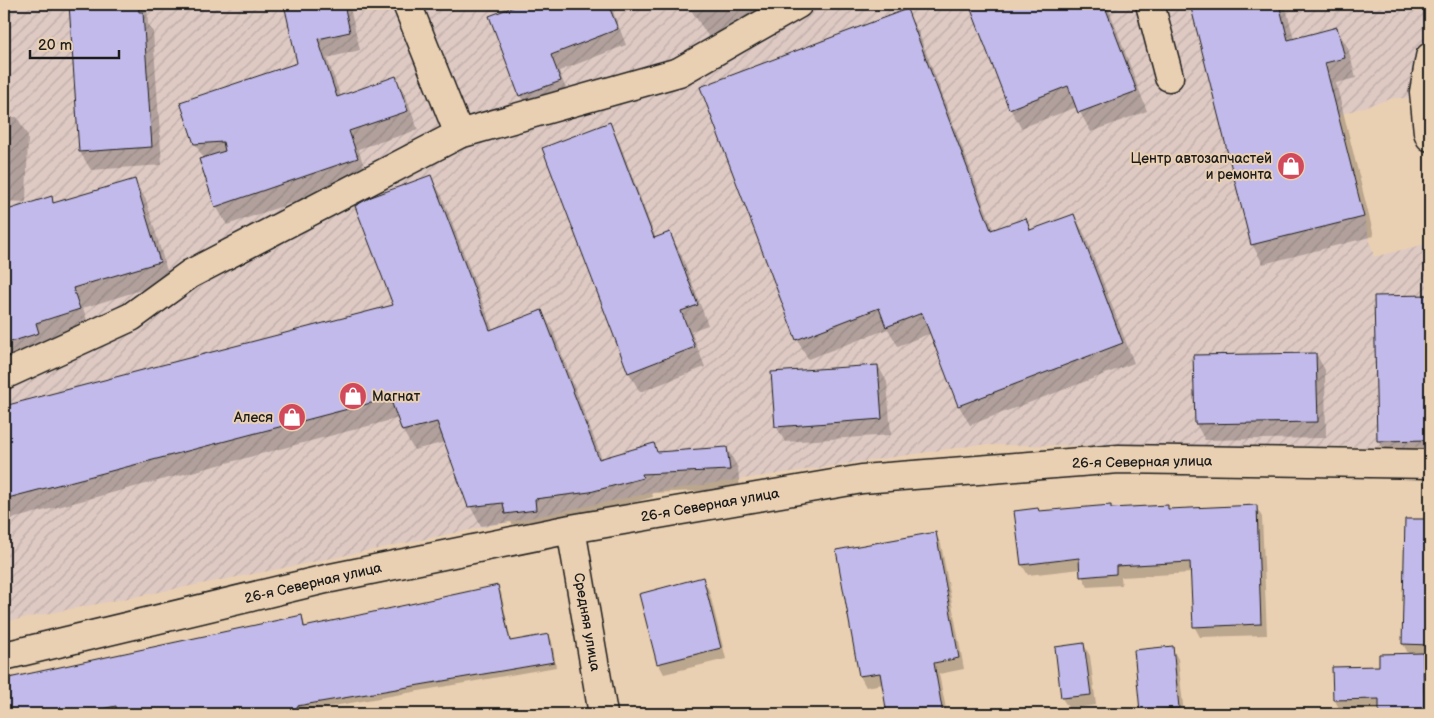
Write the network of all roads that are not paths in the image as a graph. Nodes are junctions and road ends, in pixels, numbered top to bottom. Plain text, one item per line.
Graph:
1 (407, 4) edge
2 (798, 4) edge
3 (1150, 4) edge
4 (1430, 57) edge
5 (1169, 77) dead end
6 (459, 134) junction
7 (1430, 137) edge
8 (4, 375) edge
9 (1430, 464) edge
10 (571, 530) junction
11 (4, 656) edge
12 (603, 714) edge

1 - 6 street
2 - 6 street
3 - 5 street
4 - 7 street
6 - 8 street
9 - 10 street, 26-я Северная улица
10 - 11 street, 26-я Северная улица
10 - 12 street, Средняя улица

